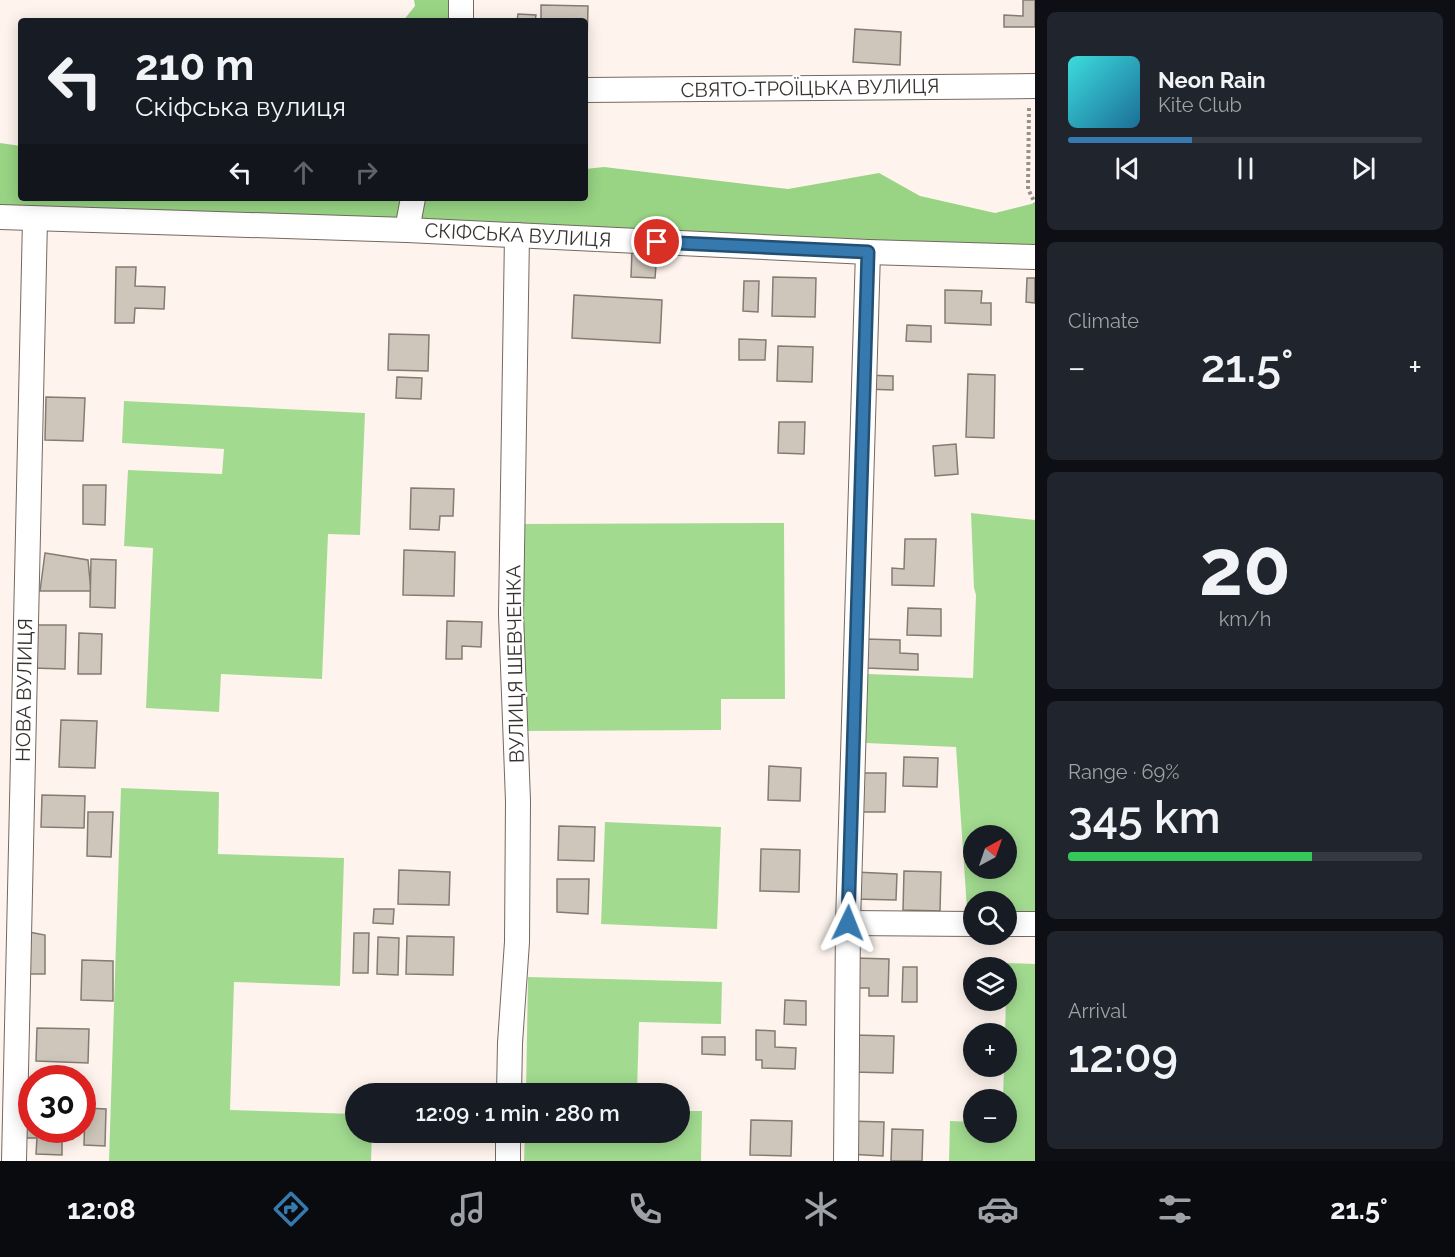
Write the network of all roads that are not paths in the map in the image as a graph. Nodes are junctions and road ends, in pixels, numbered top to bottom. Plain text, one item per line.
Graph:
1 (461, 0) edge
2 (462, 18) edge
3 (1032, 86) edge
4 (588, 90) edge
5 (412, 201) edge
6 (0, 217) edge
7 (35, 219) junction
8 (407, 230) junction
9 (517, 235) junction
10 (868, 252) junction
11 (1035, 257) edge
12 (848, 923) junction
13 (963, 924) edge
14 (1017, 924) edge
15 (1035, 924) edge
16 (509, 1083) edge
17 (508, 1143) edge
18 (14, 1161) edge
19 (508, 1161) edge
20 (846, 1161) edge

1 - 2 street
3 - 4 street, СВЯТО-ТРОЇЦЬКА ВУЛИЦЯ
5 - 8 street
6 - 7 street, СКІФСЬКА ВУЛИЦЯ
7 - 8 street, СКІФСЬКА ВУЛИЦЯ
7 - 18 street, НОВА ВУЛИЦЯ
8 - 9 street, СКІФСЬКА ВУЛИЦЯ
9 - 10 street, СКІФСЬКА ВУЛИЦЯ
9 - 16 street, ВУЛИЦЯ ШЕВЧЕНКА
10 - 11 street, СКІФСЬКА ВУЛИЦЯ
10 - 12 street
12 - 13 street
12 - 20 street
14 - 15 street
17 - 19 street

